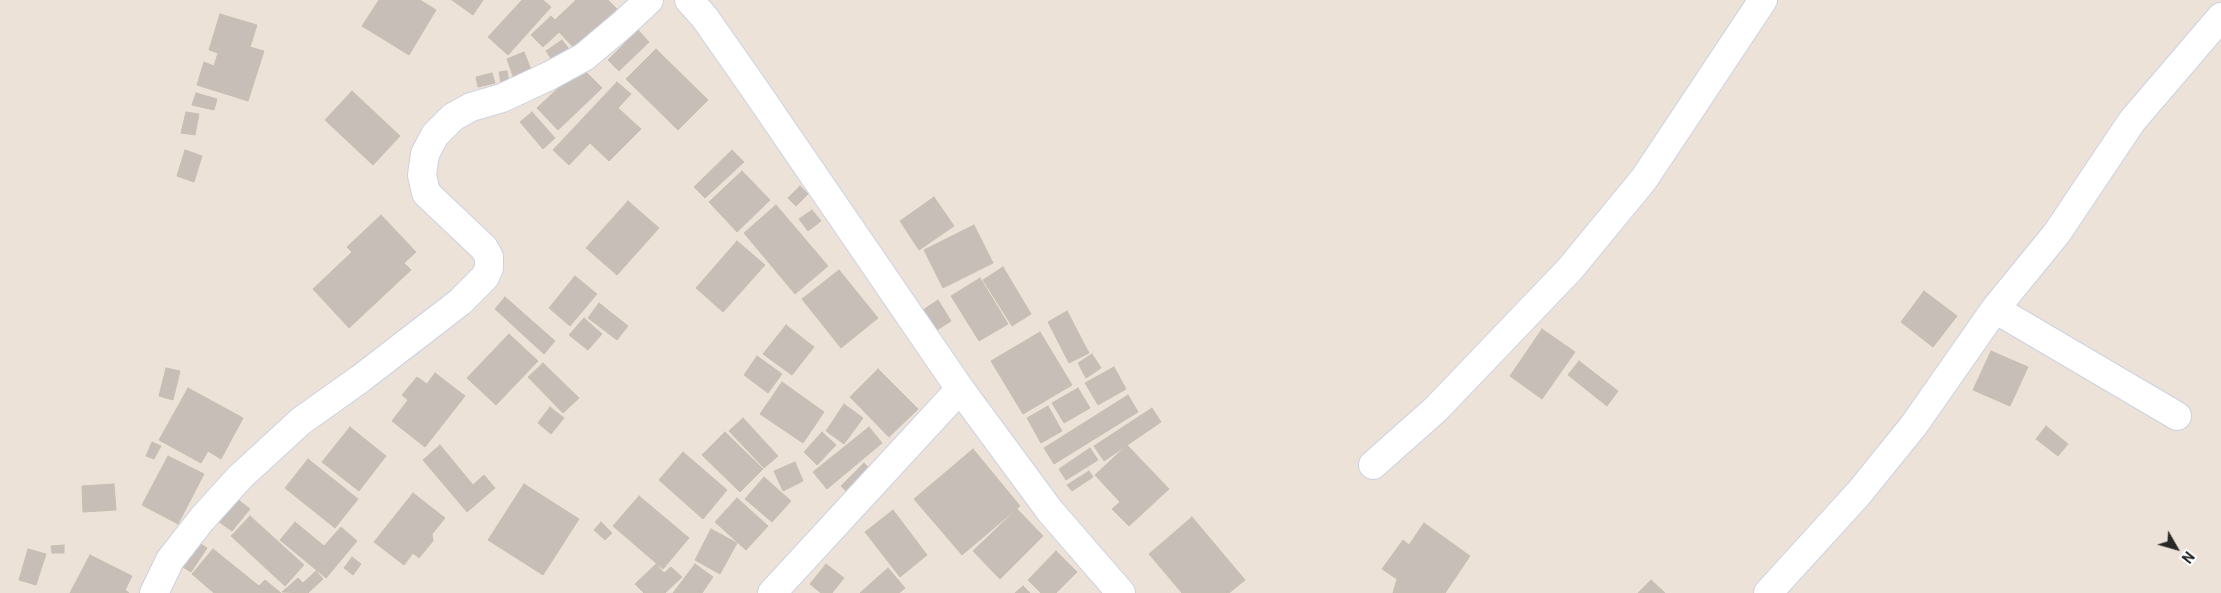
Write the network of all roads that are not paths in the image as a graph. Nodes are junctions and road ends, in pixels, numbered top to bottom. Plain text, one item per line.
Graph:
1 (649, 0) edge
2 (689, 0) edge
3 (1763, 0) edge
4 (2221, 17) edge
5 (1995, 308) junction
6 (960, 389) junction
7 (2177, 416) dead end
8 (1373, 465) dead end
9 (154, 593) edge
10 (772, 593) edge
11 (1121, 593) edge
12 (1768, 593) edge

1 - 9 street
2 - 6 street
3 - 8 street
4 - 5 street
5 - 7 street
5 - 12 street
6 - 10 street
6 - 11 street

